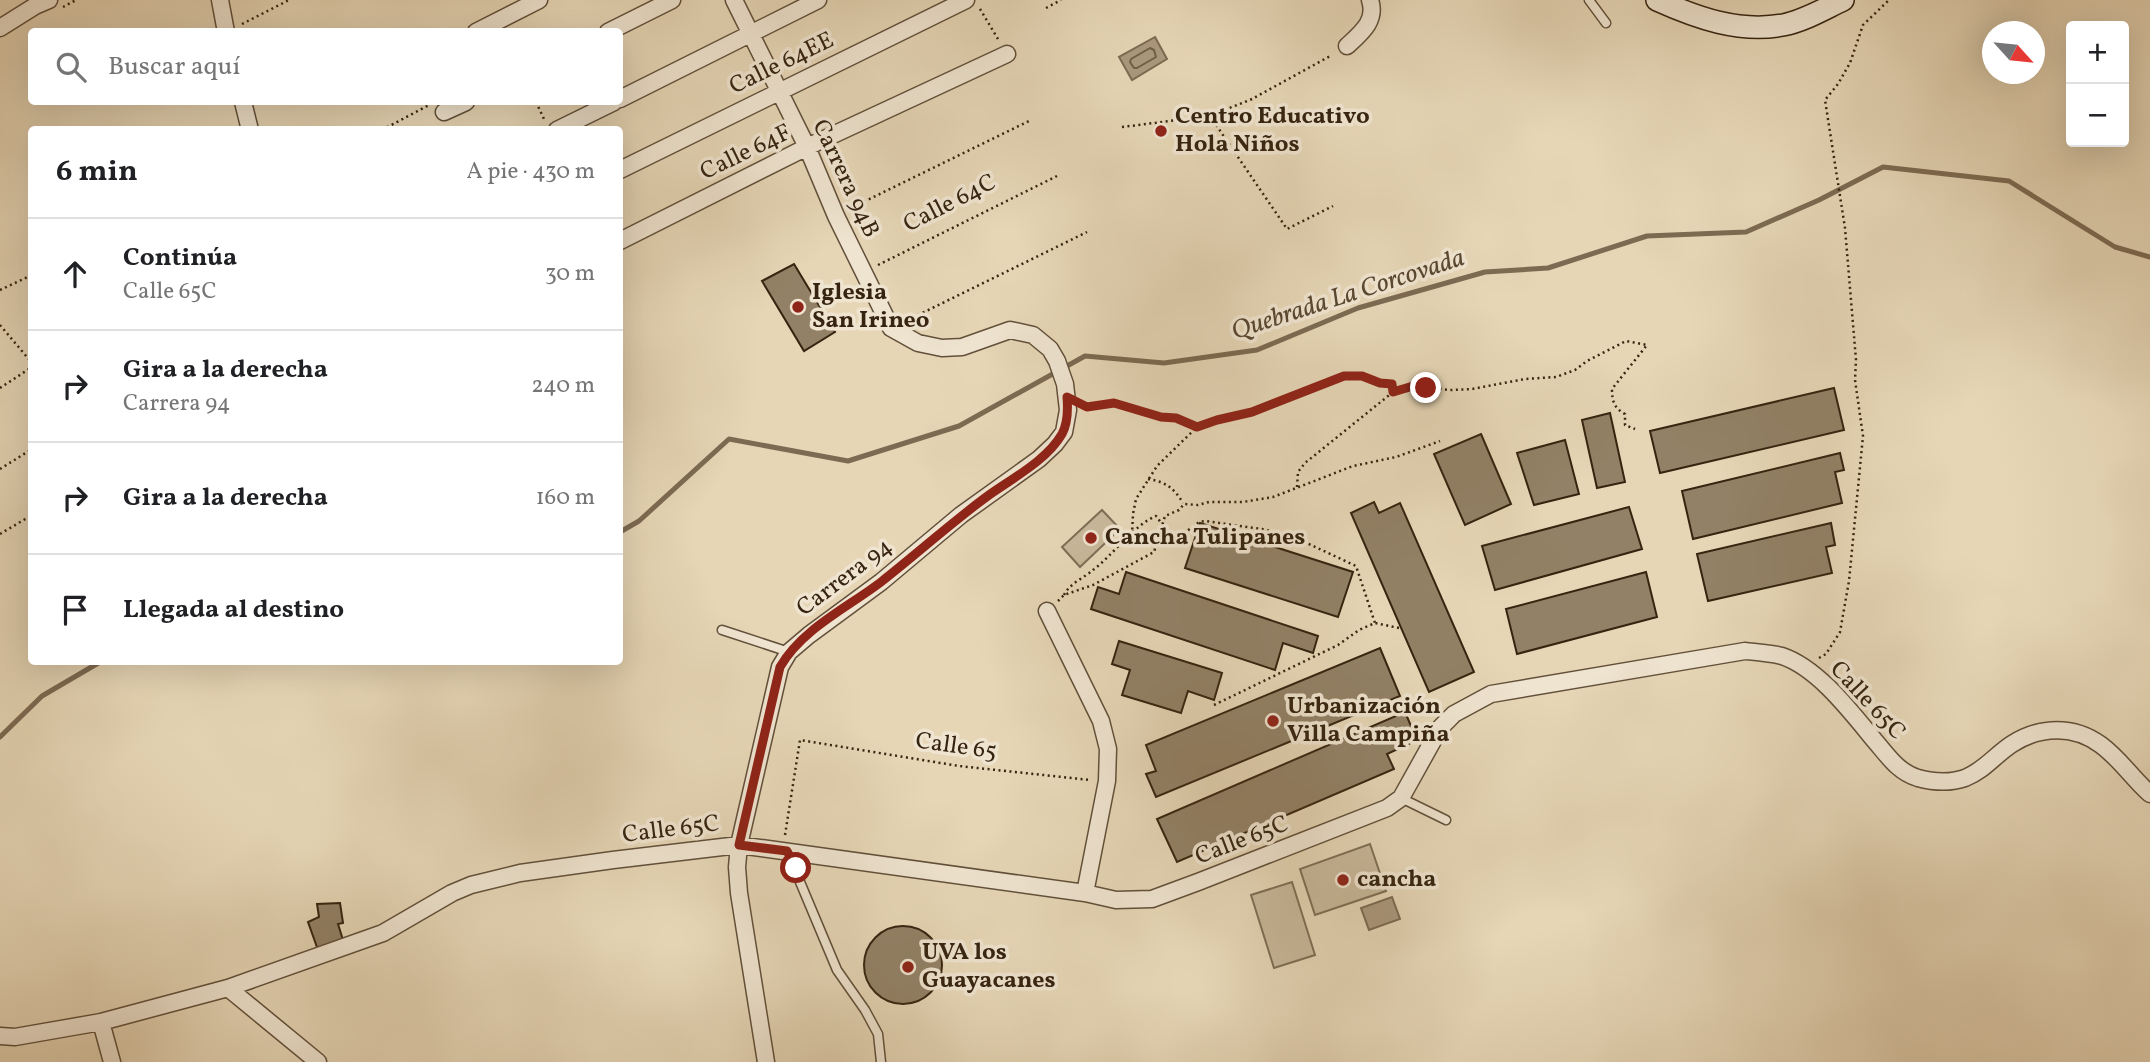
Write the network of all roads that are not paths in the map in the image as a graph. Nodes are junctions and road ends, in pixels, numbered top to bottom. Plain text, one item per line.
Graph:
1 (49, 0) edge
2 (220, 0) edge
3 (539, 0) edge
4 (672, 0) edge
5 (734, 0) edge
6 (818, 0) edge
7 (966, 0) edge
8 (1370, 0) edge
9 (1590, 0) edge
10 (1657, 0) edge
11 (1843, 0) edge
12 (1606, 23) dead end
13 (0, 28) edge
14 (231, 28) edge
15 (484, 28) edge
16 (616, 28) edge
17 (750, 34) junction
18 (1348, 46) road end
19 (1007, 54) road end
20 (779, 91) junction
21 (623, 98) edge
22 (244, 105) edge
23 (608, 105) edge
24 (249, 126) edge
25 (565, 126) edge
26 (807, 147) junction
27 (623, 169) edge
28 (623, 239) edge
29 (942, 348) joint
30 (1047, 611) road end
31 (722, 629) dead end
32 (789, 652) junction
33 (2150, 794) edge
34 (1401, 798) junction
35 (1446, 820) dead end
36 (739, 845) junction
37 (785, 851) junction
38 (1085, 894) junction
39 (228, 988) junction
40 (101, 1023) junction
41 (0, 1036) edge
42 (112, 1062) edge
43 (317, 1062) edge
44 (766, 1062) edge
45 (881, 1062) edge

1 - 13 street
2 - 14 street
3 - 15 street
4 - 16 street
5 - 17 street, Carrera 94B
6 - 17 street
7 - 20 street, Calle 64EE
8 - 18 street
9 - 12 lane
10 - 11 street
17 - 20 street, Carrera 94B
17 - 21 street
19 - 26 street, Calle 64F
20 - 26 street, Carrera 94B
20 - 27 street, Calle 64EE
22 - 24 street
23 - 25 street
26 - 28 street, Calle 64F
26 - 29 street, Carrera 94B
29 - 32 street, Carrera 94
30 - 38 street
31 - 32 lane
32 - 36 street, Carrera 94
33 - 34 street, Calle 65C
34 - 35 lane
34 - 38 street, Calle 65C
36 - 37 street, Calle 65C
36 - 39 street, Calle 65C
36 - 44 street, Carrera 94
37 - 38 street, Calle 65C
37 - 45 lane
39 - 40 street, Calle 65C
39 - 43 street
40 - 41 street, Calle 65C
40 - 42 street

